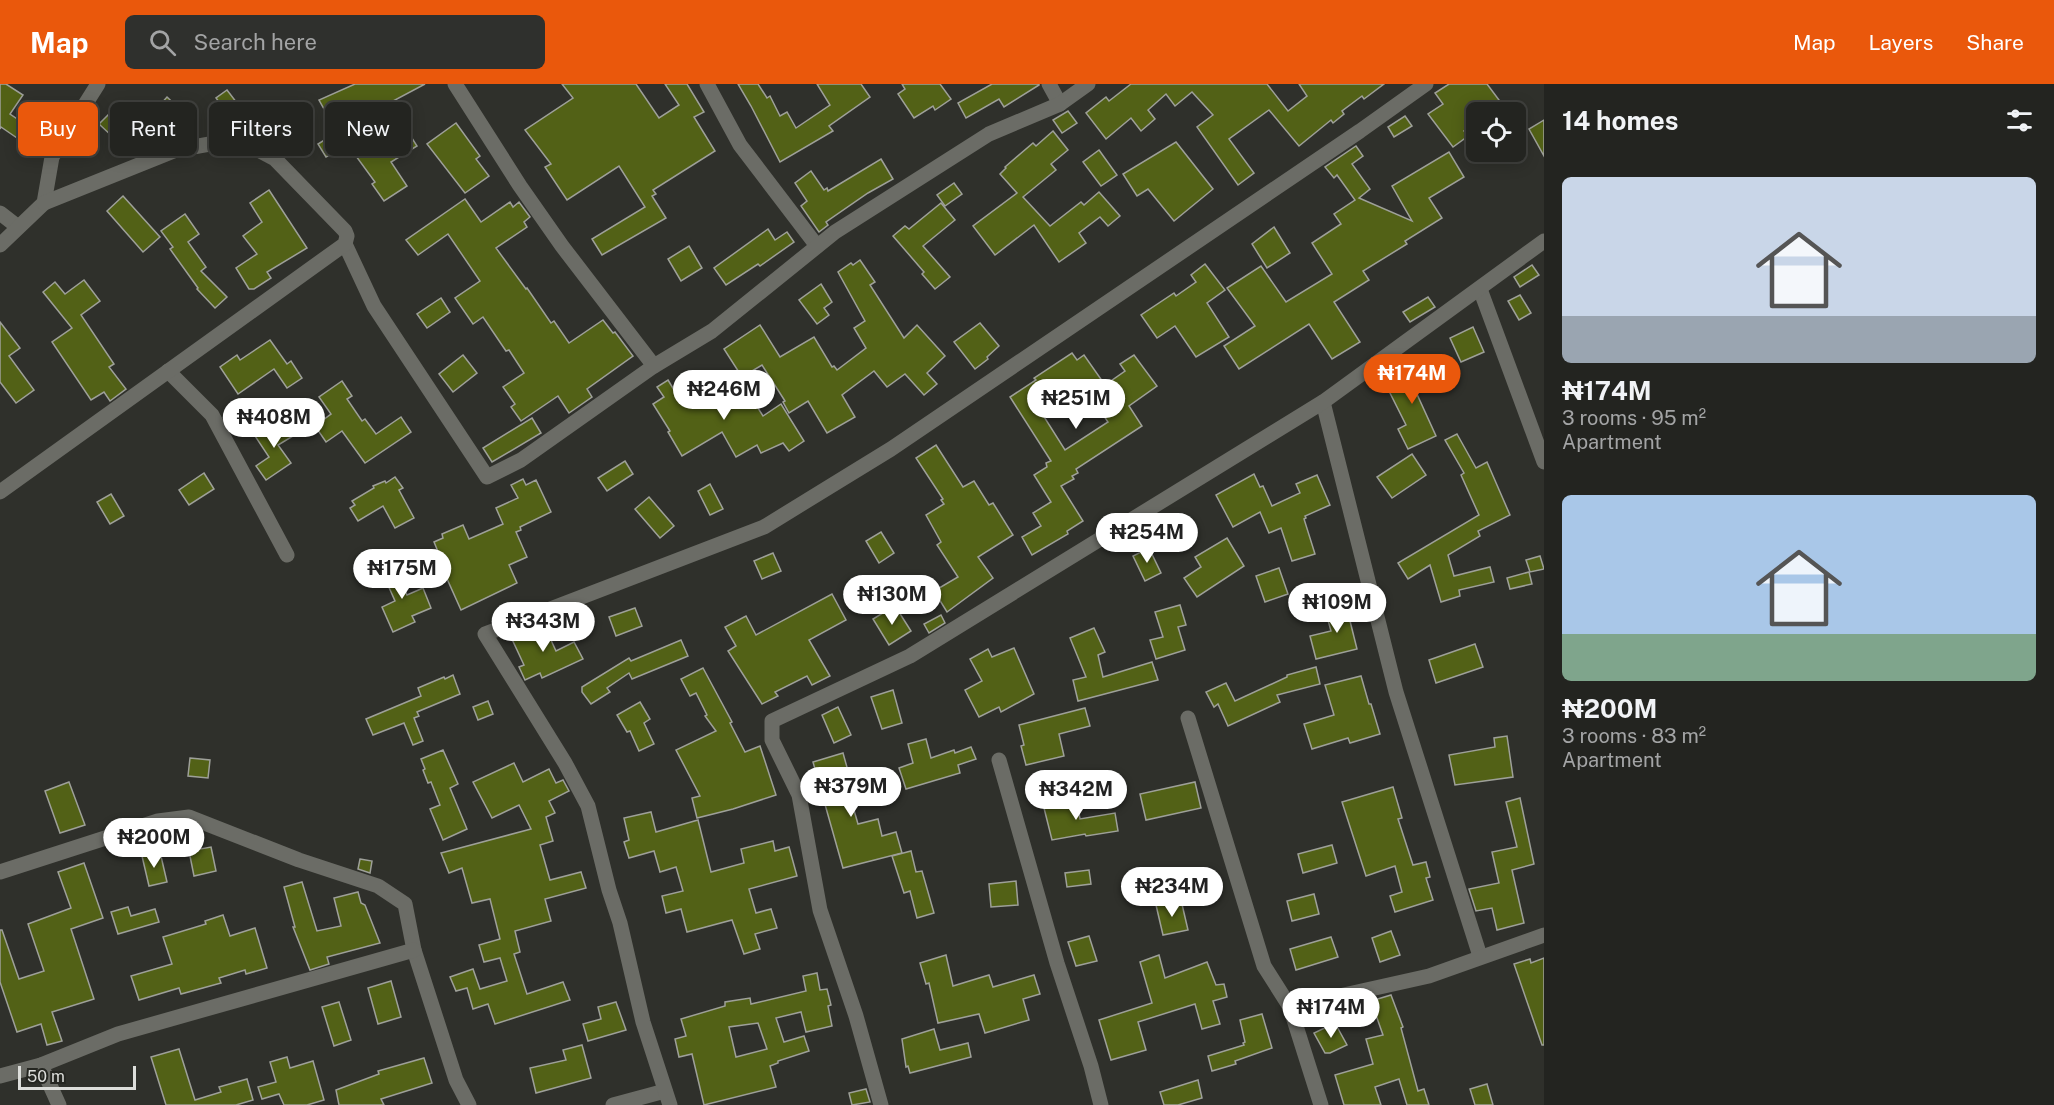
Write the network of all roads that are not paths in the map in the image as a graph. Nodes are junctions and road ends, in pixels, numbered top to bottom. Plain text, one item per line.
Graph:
1 (98, 84) edge
2 (455, 84) edge
3 (707, 84) edge
4 (1049, 84) edge
5 (1088, 84) edge
6 (1426, 84) edge
7 (1060, 104) junction
8 (44, 203) junction
9 (0, 213) edge
10 (18, 227) junction
11 (1544, 241) edge
12 (345, 244) junction
13 (0, 245) edge
14 (818, 246) junction
15 (1480, 289) junction
16 (654, 366) junction
17 (168, 371) junction
18 (1323, 402) junction
19 (1544, 462) edge
20 (0, 492) edge
21 (286, 555) dead end
22 (1188, 718) dead end
23 (999, 760) dead end
24 (0, 872) edge
25 (1544, 935) edge
26 (414, 950) junction
27 (1480, 956) junction
28 (1290, 1007) junction
29 (41, 1065) junction
30 (0, 1076) edge
31 (668, 1098) edge
32 (59, 1105) edge
33 (469, 1105) edge
34 (613, 1105) edge
35 (881, 1105) edge
36 (1101, 1105) edge
37 (1321, 1105) edge

1 - 8 street
2 - 16 street
3 - 14 street
4 - 7 street
5 - 7 street
6 - 31 street
7 - 14 street
8 - 10 street
8 - 12 street
9 - 10 street
10 - 13 street
11 - 15 street
12 - 16 street
12 - 17 street
14 - 16 street
15 - 18 street
15 - 19 street
17 - 20 street
17 - 21 street
18 - 27 street
18 - 35 street
22 - 28 street
23 - 36 street
24 - 26 street
25 - 27 street
26 - 29 street
26 - 33 street
27 - 28 street
28 - 37 street
29 - 30 street
29 - 32 street
31 - 34 street

